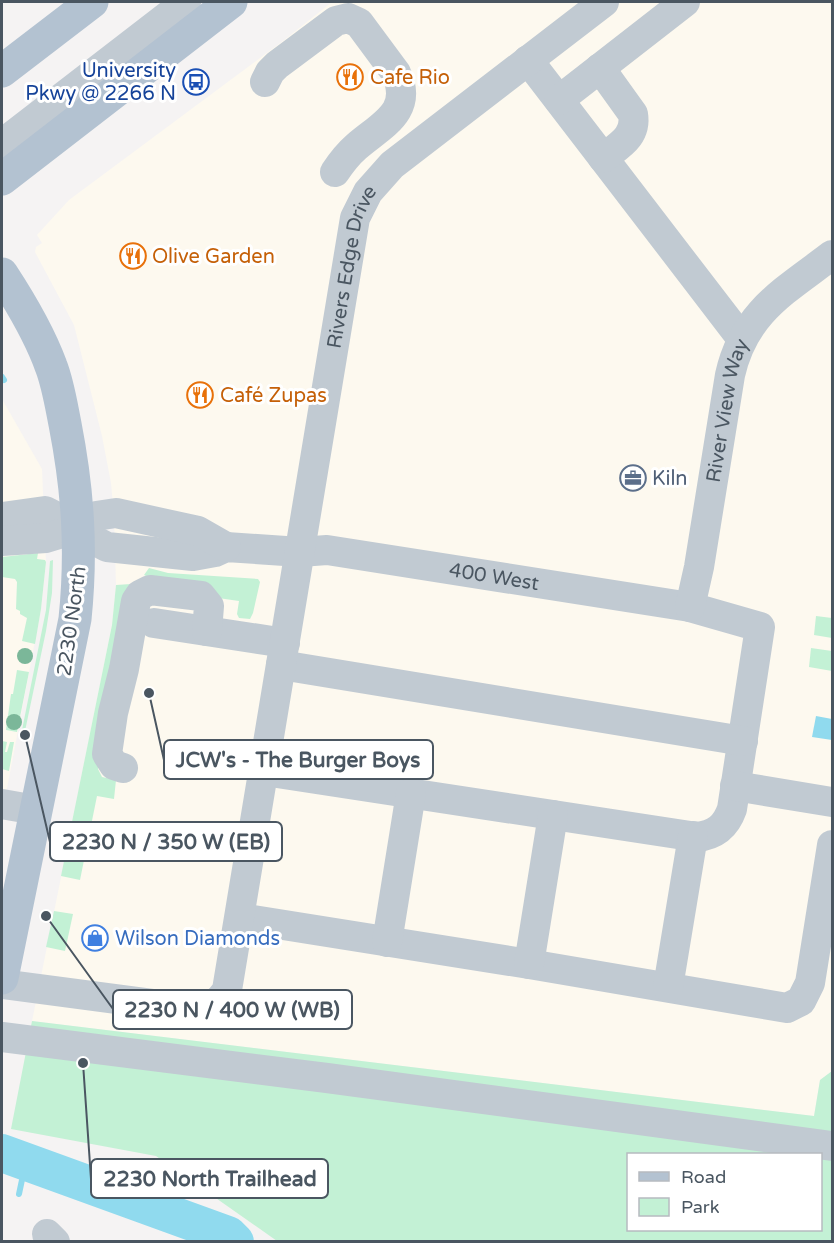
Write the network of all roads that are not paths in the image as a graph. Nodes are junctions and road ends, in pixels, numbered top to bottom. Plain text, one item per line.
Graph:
1 (92, 2) edge
2 (163, 2) edge
3 (186, 2) edge
4 (231, 2) edge
5 (604, 2) edge
6 (684, 2) edge
7 (528, 60) junction
8 (600, 68) junction
9 (2, 71) edge
10 (265, 82) dead end
11 (559, 100) junction
12 (2, 125) edge
13 (2, 144) edge
14 (603, 158) junction
15 (335, 172) dead end
16 (2, 178) edge
17 (832, 255) edge
18 (2, 274) edge
19 (742, 339) junction
20 (2, 517) edge
21 (80, 528) junction
22 (2, 541) edge
23 (300, 552) junction
24 (690, 607) junction
25 (154, 623) dead end
26 (207, 631) junction
27 (283, 654) junction
28 (743, 741) junction
29 (123, 768) dead end
30 (264, 771) junction
31 (735, 786) junction
32 (411, 793) junction
33 (832, 802) edge
34 (3, 804) edge
35 (36, 810) junction
36 (553, 815) junction
37 (693, 836) junction
38 (832, 845) edge
39 (12, 873) edge
40 (240, 918) junction
41 (387, 942) junction
42 (529, 964) junction
43 (2, 978) edge
44 (2, 984) edge
45 (669, 987) junction
46 (2, 1037) edge
47 (832, 1146) edge

1 - 9 main road
2 - 12 street
3 - 13 street
4 - 16 main road
5 - 7 street, Rivers Edge Drive
6 - 8 street
7 - 11 street
7 - 23 street, Rivers Edge Drive
8 - 11 street
8 - 14 street
10 - 15 street
11 - 14 street
14 - 19 street
17 - 19 street, River View Way
18 - 21 main road, 2230 North
19 - 24 street, River View Way
20 - 21 street, 400 West
21 - 22 street
21 - 23 street, 400 West
21 - 35 main road, 2230 North
23 - 24 street, 400 West
23 - 27 street, Rivers Edge Drive
24 - 28 street, 400 West
25 - 26 street
26 - 27 street
26 - 29 street
27 - 28 street
27 - 30 street, Rivers Edge Drive
28 - 31 street
30 - 32 street
30 - 40 street, Rivers Edge Drive
31 - 33 street
31 - 37 street
32 - 36 street
32 - 41 street
34 - 35 street
35 - 39 main road, 2230 North
36 - 37 street
36 - 42 street
37 - 45 street
38 - 45 street
39 - 43 main road, 2230 North
40 - 41 street
40 - 44 street, Rivers Edge Drive
41 - 42 street
42 - 45 street
46 - 47 street

